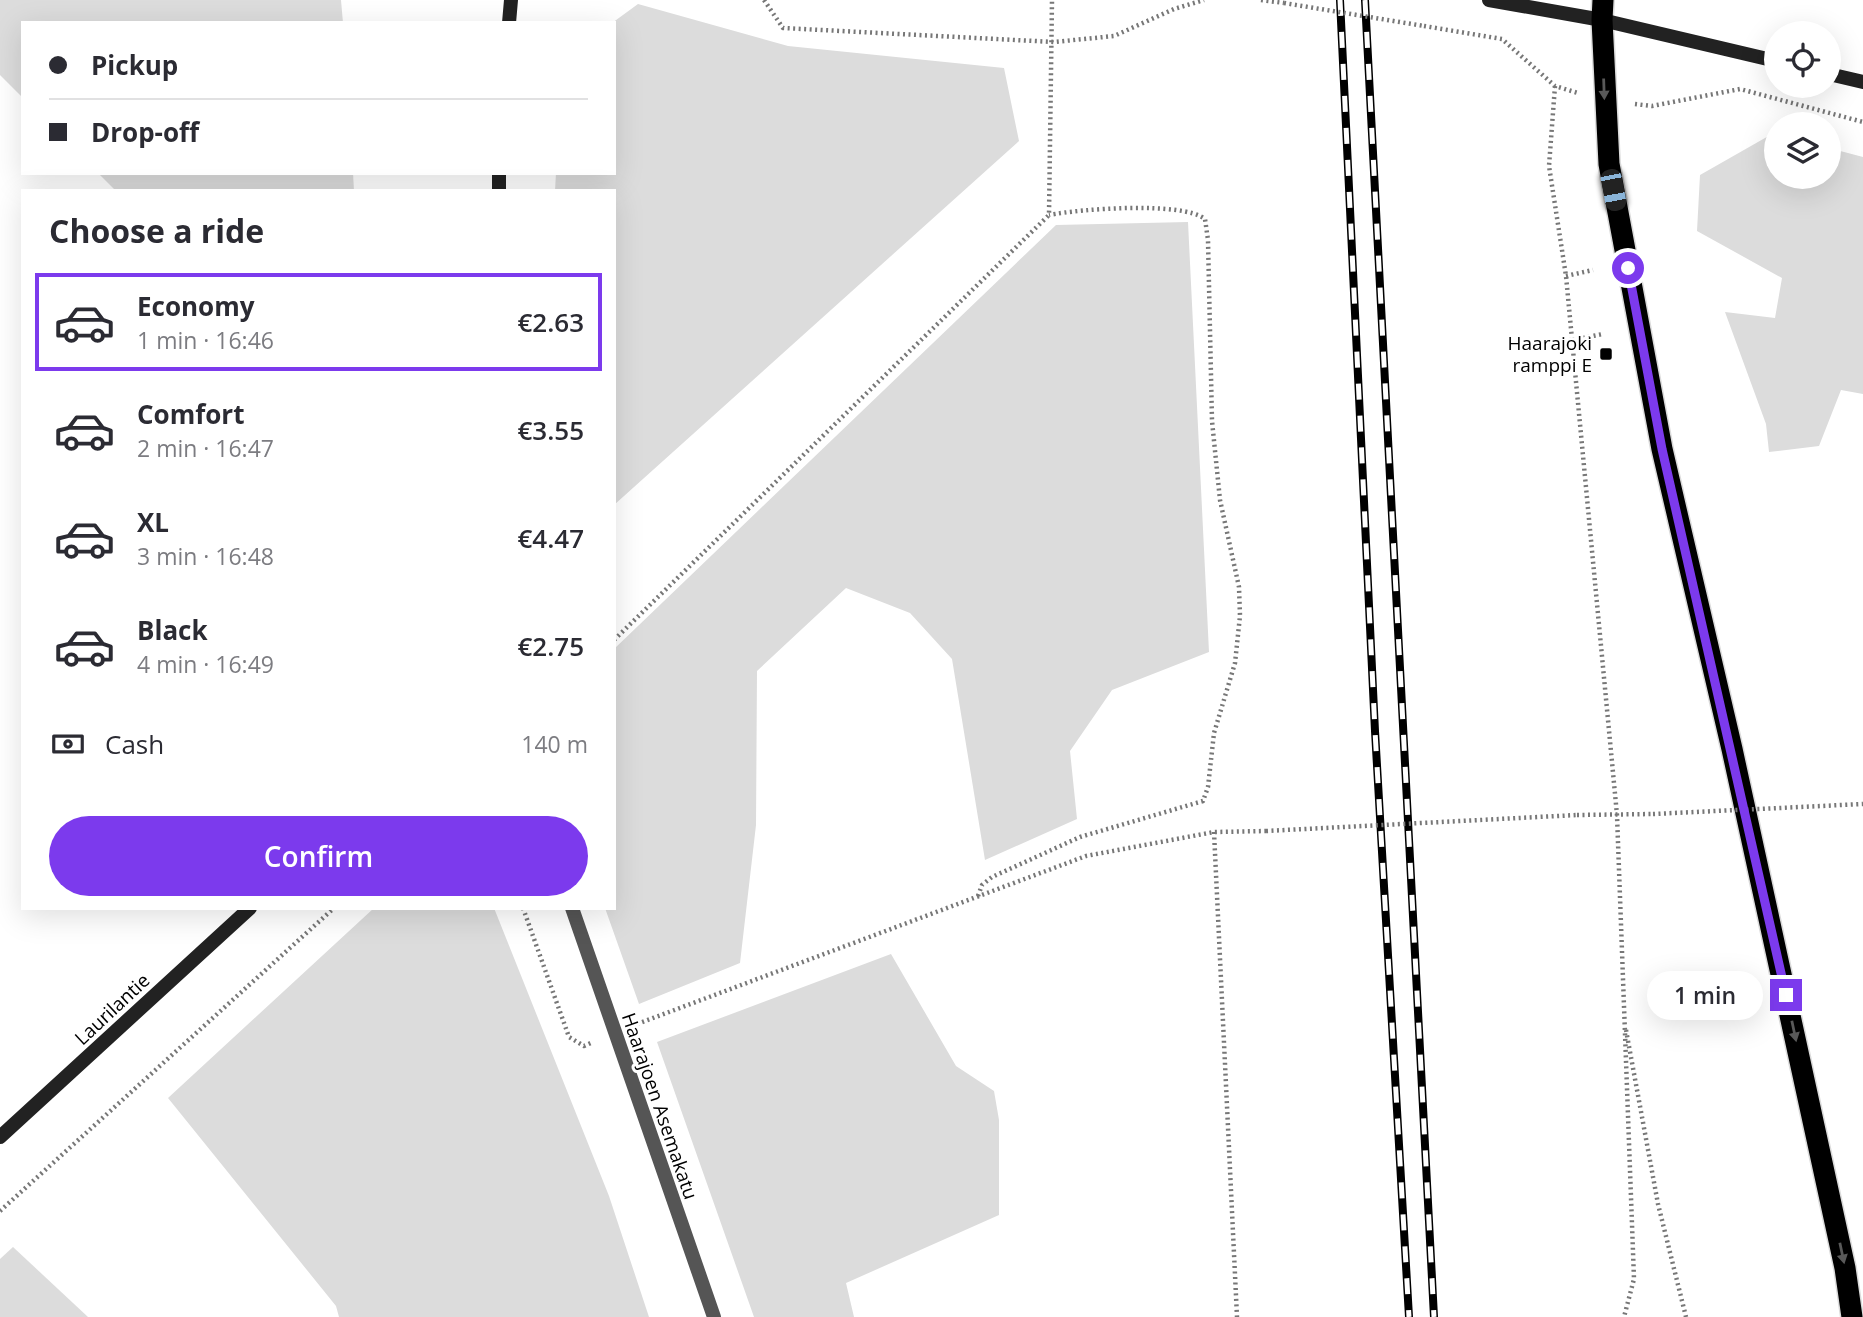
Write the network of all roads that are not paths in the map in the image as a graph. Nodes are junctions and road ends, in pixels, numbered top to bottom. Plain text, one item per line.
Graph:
1 (511, 0) edge
2 (1489, 0) edge
3 (1603, 10) edge
4 (509, 21) edge
5 (1764, 57) edge
6 (1841, 77) edge
7 (1863, 82) edge
8 (248, 910) edge
9 (573, 910) edge
10 (0, 1137) edge
11 (714, 1317) edge
12 (1852, 1317) edge

1 - 4 street
2 - 3 street
3 - 5 street
3 -> 12 highway
6 - 7 street
8 - 10 street, Laurilantie
9 - 11 street, Haarajoen Asemakatu

